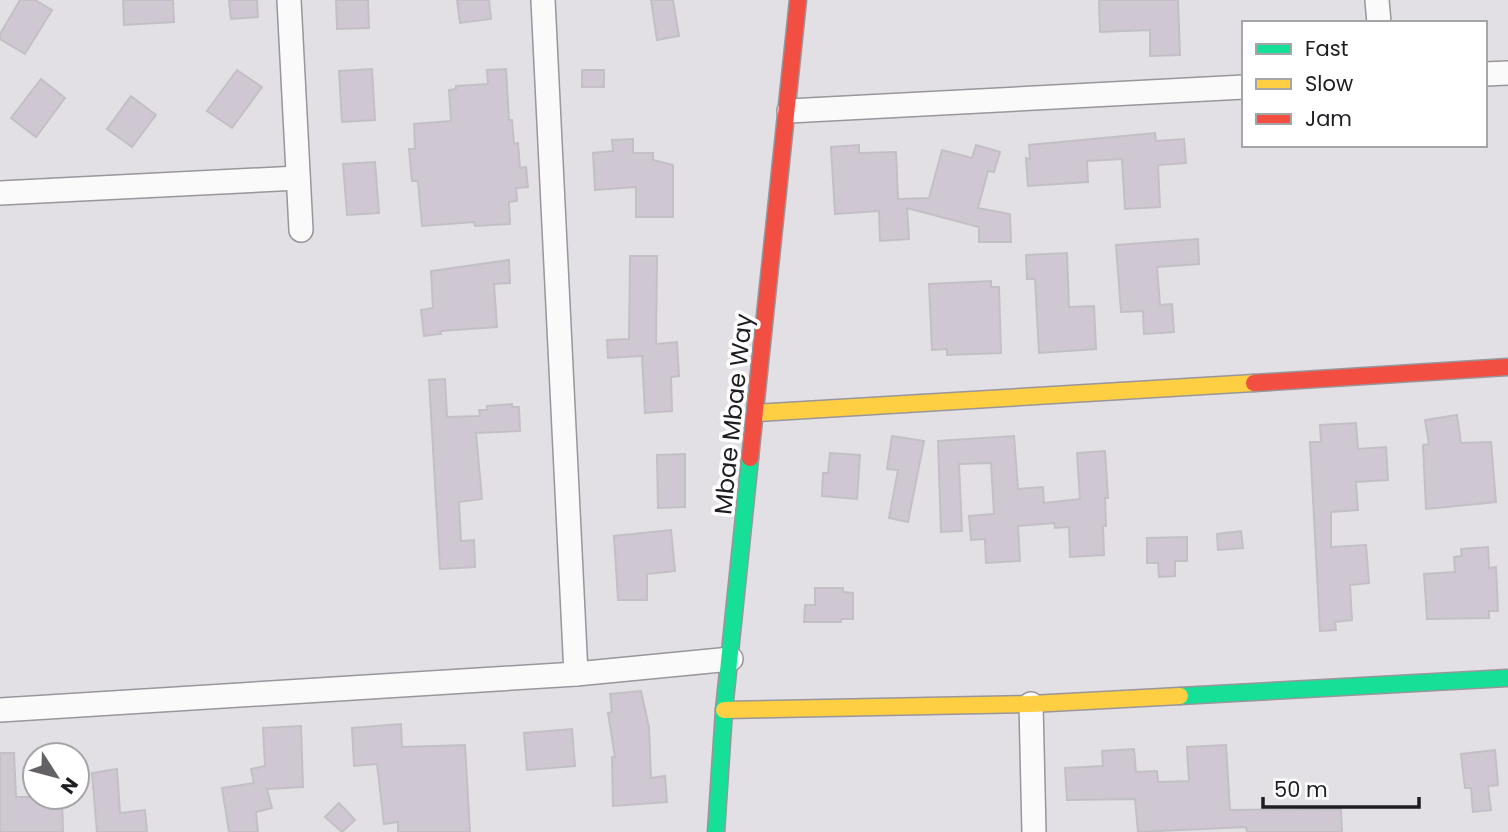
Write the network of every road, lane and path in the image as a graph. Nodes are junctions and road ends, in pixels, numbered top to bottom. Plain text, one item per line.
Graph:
1 (289, 0) edge
2 (543, 0) edge
3 (798, 0) edge
4 (1377, 0) edge
5 (1379, 21) edge
6 (1508, 73) edge
7 (1487, 74) edge
8 (1242, 87) edge
9 (789, 111) junction
10 (298, 178) junction
11 (0, 193) edge
12 (301, 230) dead end
13 (1508, 367) edge
14 (755, 413) junction
15 (731, 659) junction
16 (576, 674) junction
17 (1508, 678) edge
18 (1031, 704) junction
19 (0, 710) edge
20 (724, 710) junction
21 (716, 832) edge
22 (1034, 832) edge

1 - 10 street
2 - 16 street
3 - 9 street, Mbae Mbae Way
4 - 5 street
6 - 7 street
8 - 9 street
9 - 14 street, Mbae Mbae Way
10 - 11 street
10 - 12 street
13 - 14 street
14 - 15 street, Mbae Mbae Way
15 - 16 street
15 - 20 street, Mbae Mbae Way
16 - 19 street
17 - 18 street
18 - 20 street
18 - 22 street
20 - 21 street, Mbae Mbae Way

